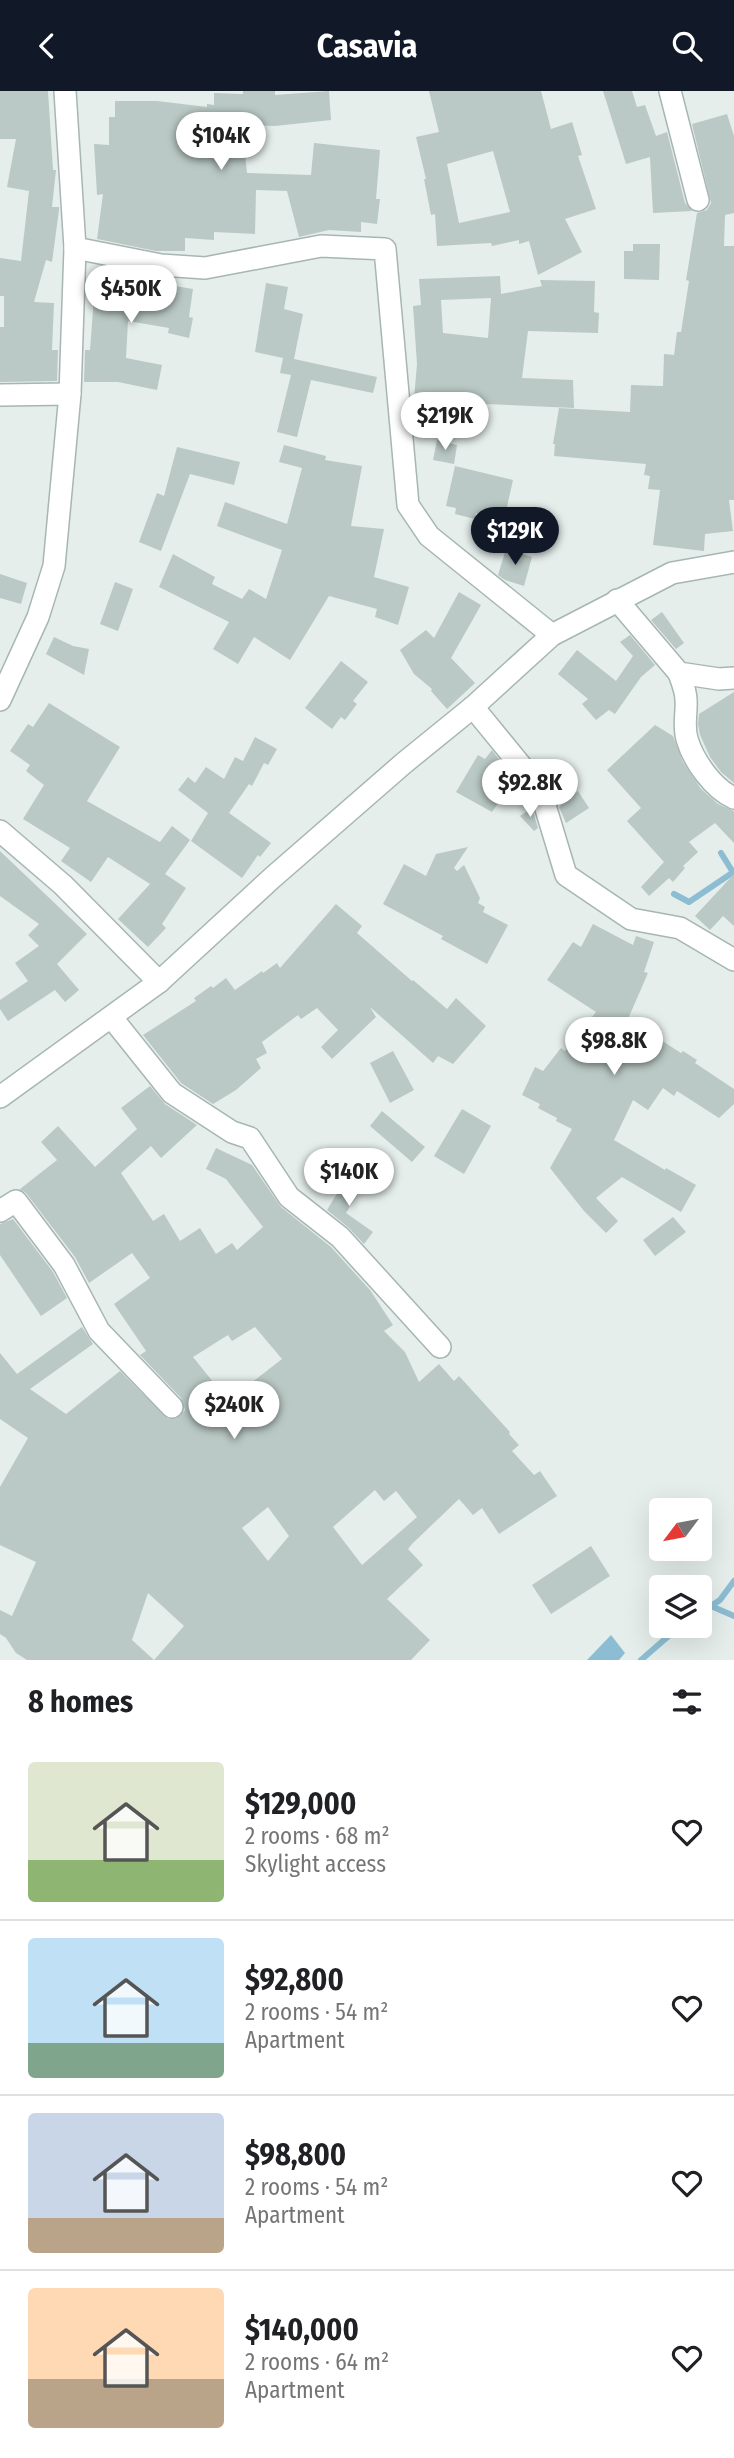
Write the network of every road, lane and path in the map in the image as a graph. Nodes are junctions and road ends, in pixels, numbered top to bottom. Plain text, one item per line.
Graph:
1 (65, 91) edge
2 (670, 91) edge
3 (698, 200) dead end
4 (75, 248) junction
5 (0, 394) edge
6 (70, 394) junction
7 (734, 562) edge
8 (617, 600) junction
9 (552, 635) junction
10 (679, 673) junction
11 (734, 678) edge
12 (0, 700) edge
13 (473, 707) junction
14 (734, 798) edge
15 (0, 831) edge
16 (734, 960) edge
17 (159, 982) junction
18 (112, 1017) junction
19 (0, 1097) edge
20 (0, 1211) edge
21 (440, 1347) dead end
22 (172, 1407) dead end

1 - 4 street
2 - 3 street
4 - 6 street
4 - 9 street
5 - 6 street
6 - 12 street
7 - 8 street
8 - 9 street
8 - 10 street
9 - 13 street
10 - 11 street
10 - 14 street
13 - 16 street
13 - 17 street
15 - 17 street
17 - 18 street
18 - 19 street
18 - 21 street
20 - 22 street

